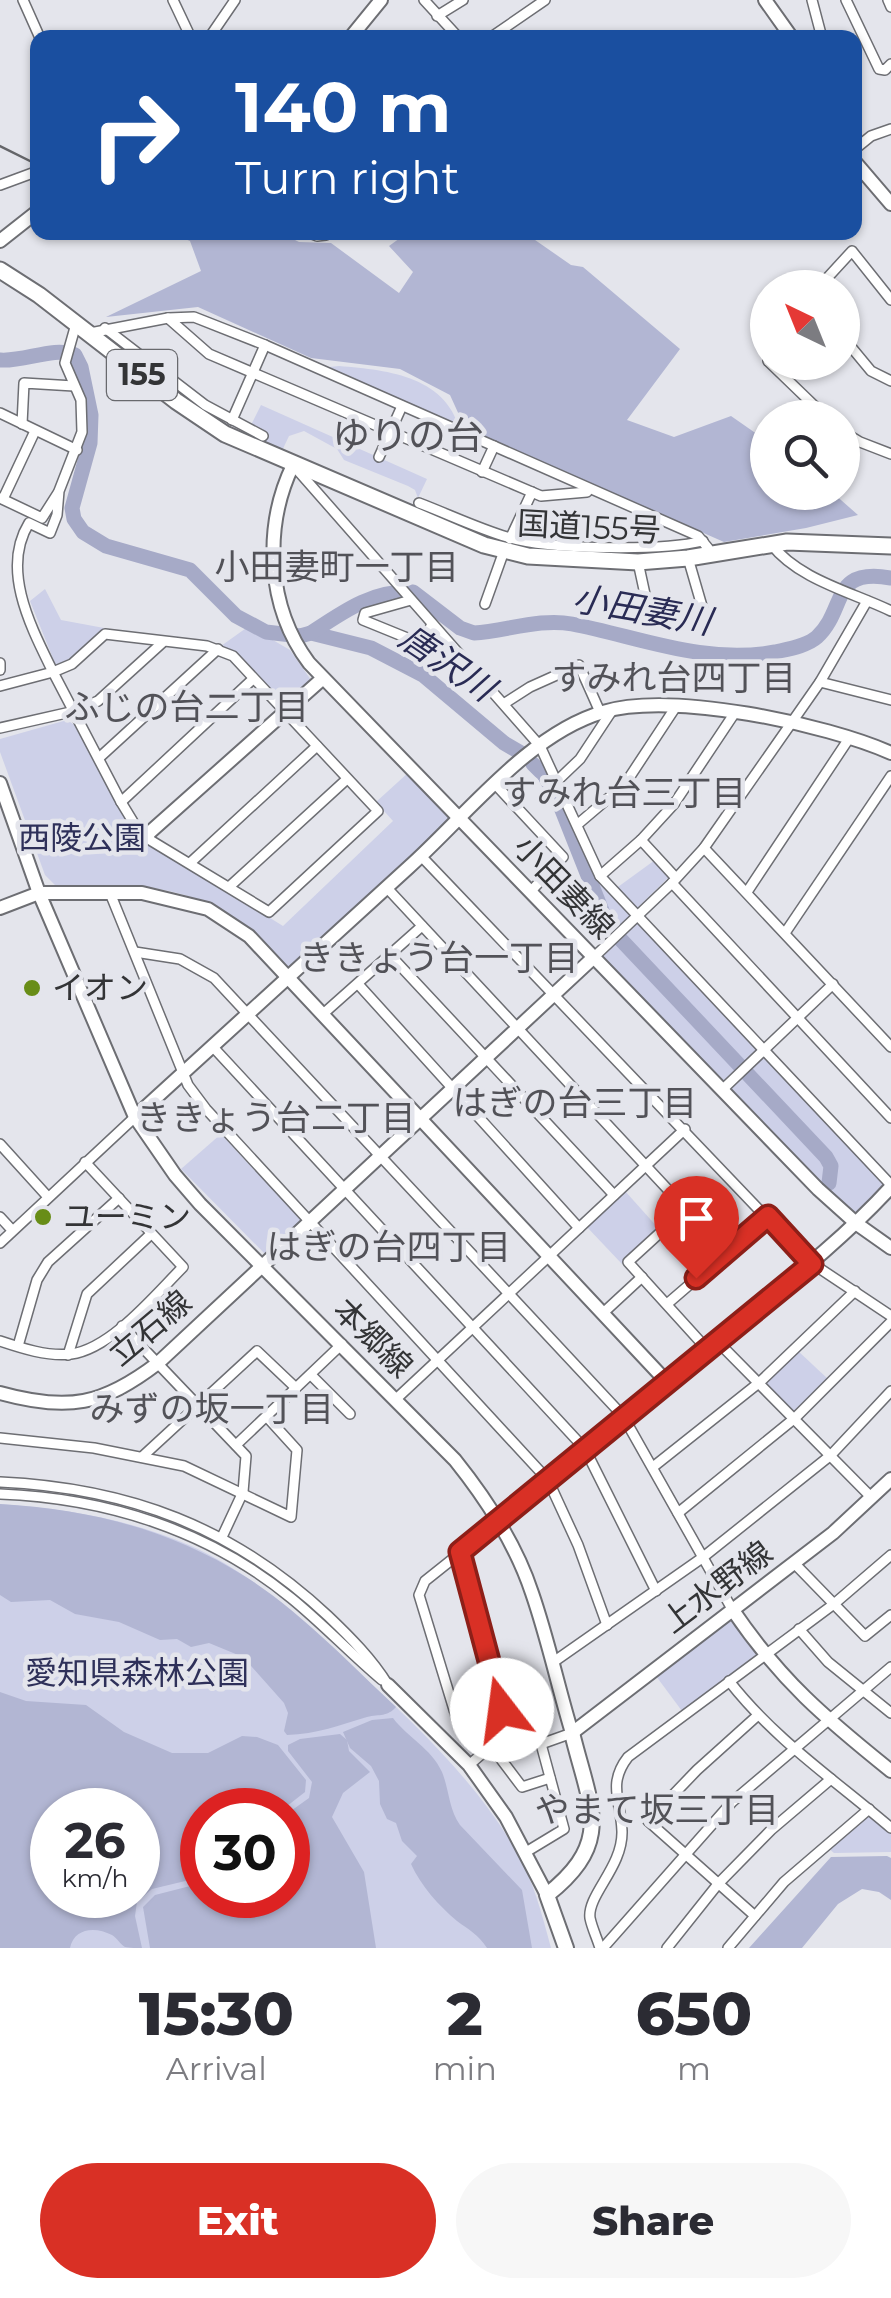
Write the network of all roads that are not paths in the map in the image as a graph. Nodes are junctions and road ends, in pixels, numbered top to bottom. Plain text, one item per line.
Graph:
1 (23, 0) edge
2 (173, 0) edge
3 (234, 0) edge
4 (381, 0) edge
5 (424, 0) edge
6 (463, 0) edge
7 (545, 0) edge
8 (765, 0) edge
9 (812, 0) edge
10 (846, 0) edge
11 (888, 0) edge
12 (891, 7) edge
13 (437, 16) junction
14 (36, 30) edge
15 (186, 30) edge
16 (215, 30) edge
17 (357, 30) edge
18 (452, 30) edge
19 (502, 30) edge
20 (786, 30) edge
21 (820, 30) edge
22 (860, 30) edge
23 (862, 33) edge
24 (891, 64) edge
25 (891, 129) edge
26 (862, 143) edge
27 (862, 170) edge
28 (30, 174) edge
29 (0, 185) edge
30 (891, 204) edge
31 (30, 218) edge
32 (0, 242) edge
33 (0, 270) edge
34 (835, 270) edge
35 (891, 300) edge
36 (168, 318) junction
37 (105, 328) junction
38 (82, 329) junction
39 (265, 345) junction
40 (860, 358) edge
41 (254, 371) junction
42 (787, 380) edge
43 (891, 381) edge
44 (74, 386) junction
45 (808, 400) edge
46 (402, 406) junction
47 (1, 416) edge
48 (232, 420) junction
49 (22, 424) junction
50 (36, 431) junction
51 (391, 432) junction
52 (263, 436) dead end
53 (860, 442) edge
54 (494, 446) junction
55 (77, 450) junction
56 (891, 454) edge
57 (379, 457) dead end
58 (293, 465) junction
59 (482, 472) junction
60 (59, 491) junction
61 (590, 491) junction
62 (532, 492) junction
63 (1, 499) edge
64 (419, 503) dead end
65 (507, 544) junction
66 (771, 544) junction
67 (891, 546) edge
68 (705, 548) junction
69 (688, 558) junction
70 (638, 562) junction
71 (15, 573) junction
72 (0, 574) edge
73 (410, 598) junction
74 (863, 601) junction
75 (485, 604) dead end
76 (891, 611) edge
77 (706, 620) dead end
78 (651, 622) dead end
79 (432, 624) junction
80 (162, 642) junction
81 (218, 649) junction
82 (54, 672) junction
83 (254, 679) junction
84 (322, 679) junction
85 (820, 682) junction
86 (0, 686) edge
87 (891, 700) edge
88 (505, 703) junction
89 (677, 705) junction
90 (75, 711) junction
91 (606, 711) junction
92 (286, 713) junction
93 (734, 714) junction
94 (792, 723) junction
95 (0, 728) edge
96 (850, 736) junction
97 (317, 746) junction
98 (540, 746) junction
99 (891, 754) edge
100 (100, 757) junction
101 (891, 776) edge
102 (348, 778) junction
103 (556, 781) junction
104 (0, 784) edge
105 (495, 784) junction
106 (120, 802) junction
107 (459, 820) junction
108 (578, 824) junction
109 (149, 833) junction
110 (641, 840) junction
111 (704, 848) junction
112 (422, 856) junction
113 (190, 864) junction
114 (600, 876) junction
115 (674, 881) junction
116 (229, 887) junction
117 (386, 888) junction
118 (530, 891) junction
119 (747, 892) junction
120 (110, 893) junction
121 (39, 894) junction
122 (0, 908) edge
123 (636, 916) junction
124 (422, 926) junction
125 (785, 933) junction
126 (134, 952) junction
127 (390, 956) junction
128 (594, 956) junction
129 (288, 980) junction
130 (358, 984) junction
131 (833, 984) junction
132 (552, 994) junction
133 (322, 1014) junction
134 (247, 1016) junction
135 (798, 1018) junction
136 (516, 1027) junction
137 (213, 1047) junction
138 (891, 1047) edge
139 (764, 1052) junction
140 (484, 1057) junction
141 (184, 1072) junction
142 (452, 1087) junction
143 (722, 1090) junction
144 (135, 1117) junction
145 (419, 1118) junction
146 (891, 1118) edge
147 (685, 1130) junction
148 (0, 1144) edge
149 (379, 1154) junction
150 (85, 1162) junction
151 (647, 1165) junction
152 (891, 1186) edge
153 (344, 1189) junction
154 (614, 1195) junction
155 (48, 1197) junction
156 (118, 1198) junction
157 (686, 1209) junction
158 (768, 1216) junction
159 (0, 1217) edge
160 (309, 1222) junction
161 (857, 1224) junction
162 (579, 1228) junction
163 (12, 1230) junction
164 (151, 1234) junction
165 (0, 1242) edge
166 (891, 1248) edge
167 (726, 1252) junction
168 (548, 1256) junction
169 (812, 1264) junction
170 (262, 1266) junction
171 (642, 1278) junction
172 (855, 1291) junction
173 (509, 1293) junction
174 (667, 1304) junction
175 (602, 1314) junction
176 (891, 1319) edge
177 (122, 1326) junction
178 (473, 1326) junction
179 (0, 1341) edge
180 (342, 1344) junction
181 (711, 1344) junction
182 (18, 1346) junction
183 (68, 1355) junction
184 (439, 1359) junction
185 (158, 1363) junction
186 (311, 1374) junction
187 (666, 1381) junction
188 (760, 1382) junction
189 (296, 1388) junction
190 (891, 1391) edge
191 (0, 1393) edge
192 (395, 1400) junction
193 (198, 1404) junction
194 (350, 1414) dead end
195 (622, 1416) junction
196 (267, 1417) junction
197 (796, 1418) junction
198 (0, 1438) edge
199 (236, 1445) junction
200 (586, 1448) junction
201 (832, 1455) junction
202 (143, 1456) junction
203 (653, 1467) junction
204 (891, 1478) edge
205 (548, 1480) junction
206 (0, 1482) edge
207 (243, 1492) junction
208 (0, 1494) edge
209 (872, 1498) junction
210 (678, 1513) junction
211 (499, 1522) junction
212 (222, 1537) junction
213 (460, 1552) junction
214 (891, 1555) edge
215 (702, 1558) junction
216 (794, 1563) junction
217 (656, 1591) junction
218 (834, 1604) junction
219 (732, 1609) junction
220 (891, 1615) edge
221 (607, 1625) junction
222 (799, 1630) junction
223 (764, 1654) junction
224 (552, 1664) junction
225 (891, 1668) edge
226 (729, 1681) junction
227 (388, 1685) junction
228 (863, 1690) junction
229 (502, 1710) junction
230 (891, 1713) edge
231 (548, 1714) dead end
232 (757, 1716) junction
233 (827, 1720) junction
234 (572, 1734) junction
235 (542, 1744) junction
236 (793, 1750) junction
237 (469, 1764) junction
238 (891, 1772) edge
239 (550, 1778) junction
240 (832, 1779) junction
241 (869, 1809) junction
242 (891, 1828) edge
243 (526, 1852) junction
244 (684, 1854) junction
245 (718, 1884) junction
246 (547, 1895) junction
247 (754, 1916) junction
248 (566, 1948) edge
249 (601, 1948) edge
250 (667, 1948) edge
251 (728, 1948) edge

1 - 14 street
2 - 15 street
3 - 16 street
4 - 17 street
5 - 13 street
6 - 13 street
7 - 19 street
8 - 20 street
9 - 21 street
10 - 22 street
11 - 12 street
13 - 18 street
23 - 24 street
25 - 26 street
27 - 30 street
28 - 29 street
31 - 32 street
33 - 38 highway, 国道155号 / 155
34 - 35 street
36 - 37 street
36 - 39 street
36 - 41 street
37 - 38 street
37 - 48 street
38 - 44 street
38 - 58 highway, 国道155号 / 155
39 - 41 street
39 - 46 street
40 - 43 street
41 - 48 street
41 - 51 street
42 - 45 street
44 - 49 street
44 - 55 street
46 - 51 street
46 - 54 street
47 - 49 street
48 - 52 street
49 - 50 street
50 - 55 street
50 - 63 street
51 - 57 street
51 - 59 street
53 - 56 street
54 - 59 street
54 - 61 street
55 - 60 street
58 - 65 highway, 国道155号 / 155
58 - 73 street
58 - 84 street, 小田妻線
59 - 62 street
60 - 63 street
60 - 71 street
61 - 62 street
61 - 68 street
62 - 65 street
64 - 65 street
65 - 68 street
65 - 70 highway, 国道155号 / 155
65 - 75 street
66 - 67 highway, 国道155号 / 155
66 - 68 highway, 国道155号 / 155
66 - 74 street
68 - 69 highway, 国道155号 / 155
69 - 70 highway, 国道155号 / 155
69 - 77 street
70 - 78 street
71 - 72 street
71 - 82 street
73 - 79 street
73 - 79 street
74 - 76 street
74 - 85 street
79 - 88 street
80 - 81 street
80 - 82 street
80 - 90 street
81 - 83 street
81 - 100 street
82 - 86 street
82 - 90 street
83 - 92 street
83 - 106 street
84 - 92 street
84 - 107 street, 小田妻線
85 - 87 street
85 - 94 street
88 - 91 street
88 - 98 street
89 - 91 street
89 - 93 street
89 - 108 street
90 - 95 street
90 - 100 street
91 - 98 street
91 - 103 street
92 - 97 street
92 - 109 street
93 - 94 street
93 - 110 street
94 - 96 street
94 - 111 street
96 - 99 street
96 - 119 street
97 - 102 street
97 - 113 street
98 - 103 street
98 - 105 street
100 - 106 street
101 - 125 street
102 - 116 street
102 - 116 street
103 - 108 street
104 - 121 street, 本郷線
105 - 107 street
105 - 118 street
106 - 109 street
107 - 112 street
107 - 118 street, 小田妻線
108 - 114 street
109 - 113 street
110 - 114 street
110 - 115 street
111 - 115 street
111 - 119 street
112 - 117 street
112 - 132 street
113 - 116 street
114 - 123 street
115 - 123 street
115 - 135 street
117 - 124 street
117 - 129 street
118 - 128 street, 小田妻線
119 - 125 street
120 - 121 street
120 - 126 street
120 - 129 street
121 - 122 street
121 - 144 street, 本郷線
123 - 128 street
123 - 139 street
124 - 127 street
124 - 136 street
125 - 131 street
126 - 134 street
126 - 141 street
127 - 130 street
127 - 140 street
128 - 132 street, 立石線
128 - 143 street, 小田妻線
129 - 133 street
129 - 134 street
130 - 133 street
130 - 142 street
131 - 135 street
131 - 138 street
132 - 136 street, 立石線
132 - 147 street
133 - 145 street
134 - 137 street
134 - 149 street
135 - 139 street
135 - 146 street
136 - 140 street, 立石線
136 - 151 street
137 - 141 street
137 - 153 street
139 - 143 street
139 - 152 street
140 - 142 street, 立石線
140 - 154 street
141 - 144 street
141 - 160 street
142 - 145 street, 立石線
142 - 162 street
143 - 161 street, 小田妻線
144 - 150 street
144 - 170 street, 本郷線
145 - 149 street, 立石線
145 - 168 street
147 - 151 street
147 - 158 street
148 - 155 street
149 - 153 street, 立石線
149 - 173 street
150 - 155 street
150 - 156 street
151 - 154 street
151 - 157 street
152 - 161 street
153 - 160 street, 立石線
153 - 178 street
154 - 162 street
155 - 163 street
156 - 164 street
156 - 182 street
157 - 167 street
157 - 171 street
158 - 167 street
158 - 169 street
159 - 163 street
160 - 170 street, 立石線
160 - 184 street
161 - 166 street, 小田妻線
161 - 169 street
162 - 168 street
163 - 165 street
164 - 177 street
164 - 183 street
167 - 174 street
168 - 173 street
168 - 175 street
169 - 172 street
169 - 181 street
170 - 180 street, 本郷線
170 - 185 street, 立石線
171 - 174 street
171 - 175 street
172 - 176 street
172 - 188 street
173 - 178 street
173 - 195 street
174 - 181 street
175 - 187 street
176 - 197 street
177 - 183 street
177 - 185 street
178 - 184 street
178 - 200 street
179 - 182 street
180 - 186 street
180 - 192 street, 本郷線
181 - 187 street
181 - 188 street
182 - 183 street
184 - 192 street
184 - 205 street
185 - 191 street, 立石線
185 - 193 street
186 - 189 street
186 - 194 street
187 - 195 street
188 - 197 street
188 - 203 street
189 - 193 street
189 - 196 street
190 - 201 street
192 - 211 street, 本郷線
193 - 199 street
193 - 202 street
195 - 200 street
195 - 203 street
196 - 199 street
196 - 207 street
197 - 201 street
197 - 210 street
198 - 202 street
199 - 207 street
200 - 205 street
200 - 217 street
201 - 209 street
201 - 215 street
202 - 207 street
203 - 210 street
204 - 209 street, 上水野線
205 - 211 street
205 - 221 street
206 - 212 street
207 - 212 street
208 - 227 street
209 - 216 street, 上水野線
210 - 215 street
211 - 213 street
211 - 224 street, 本郷線
212 - 227 street
213 - 229 street
213 - 229 street
214 - 218 street
215 - 217 street
215 - 219 street
216 - 218 street
216 - 219 street, 上水野線
217 - 221 street
218 - 220 street
218 - 222 street
219 - 223 street
219 - 234 street, 上水野線
221 - 224 street
222 - 223 street
222 - 228 street
223 - 226 street
223 - 233 street
224 - 234 street, 本郷線
225 - 228 street
226 - 232 street
226 - 249 street
227 - 237 street
228 - 230 street
228 - 233 street
229 - 231 street
229 - 235 street
232 - 236 street
232 - 244 street
233 - 236 street
233 - 238 street
234 - 235 street
234 - 246 main road
235 - 239 street
236 - 240 street
236 - 244 street
237 - 239 street
237 - 243 street
239 - 243 street
240 - 241 street
240 - 245 street
241 - 242 street
241 - 247 street
243 - 246 street
244 - 245 street
244 - 249 street
245 - 247 street
245 - 250 street
246 - 248 main road
247 - 251 street

